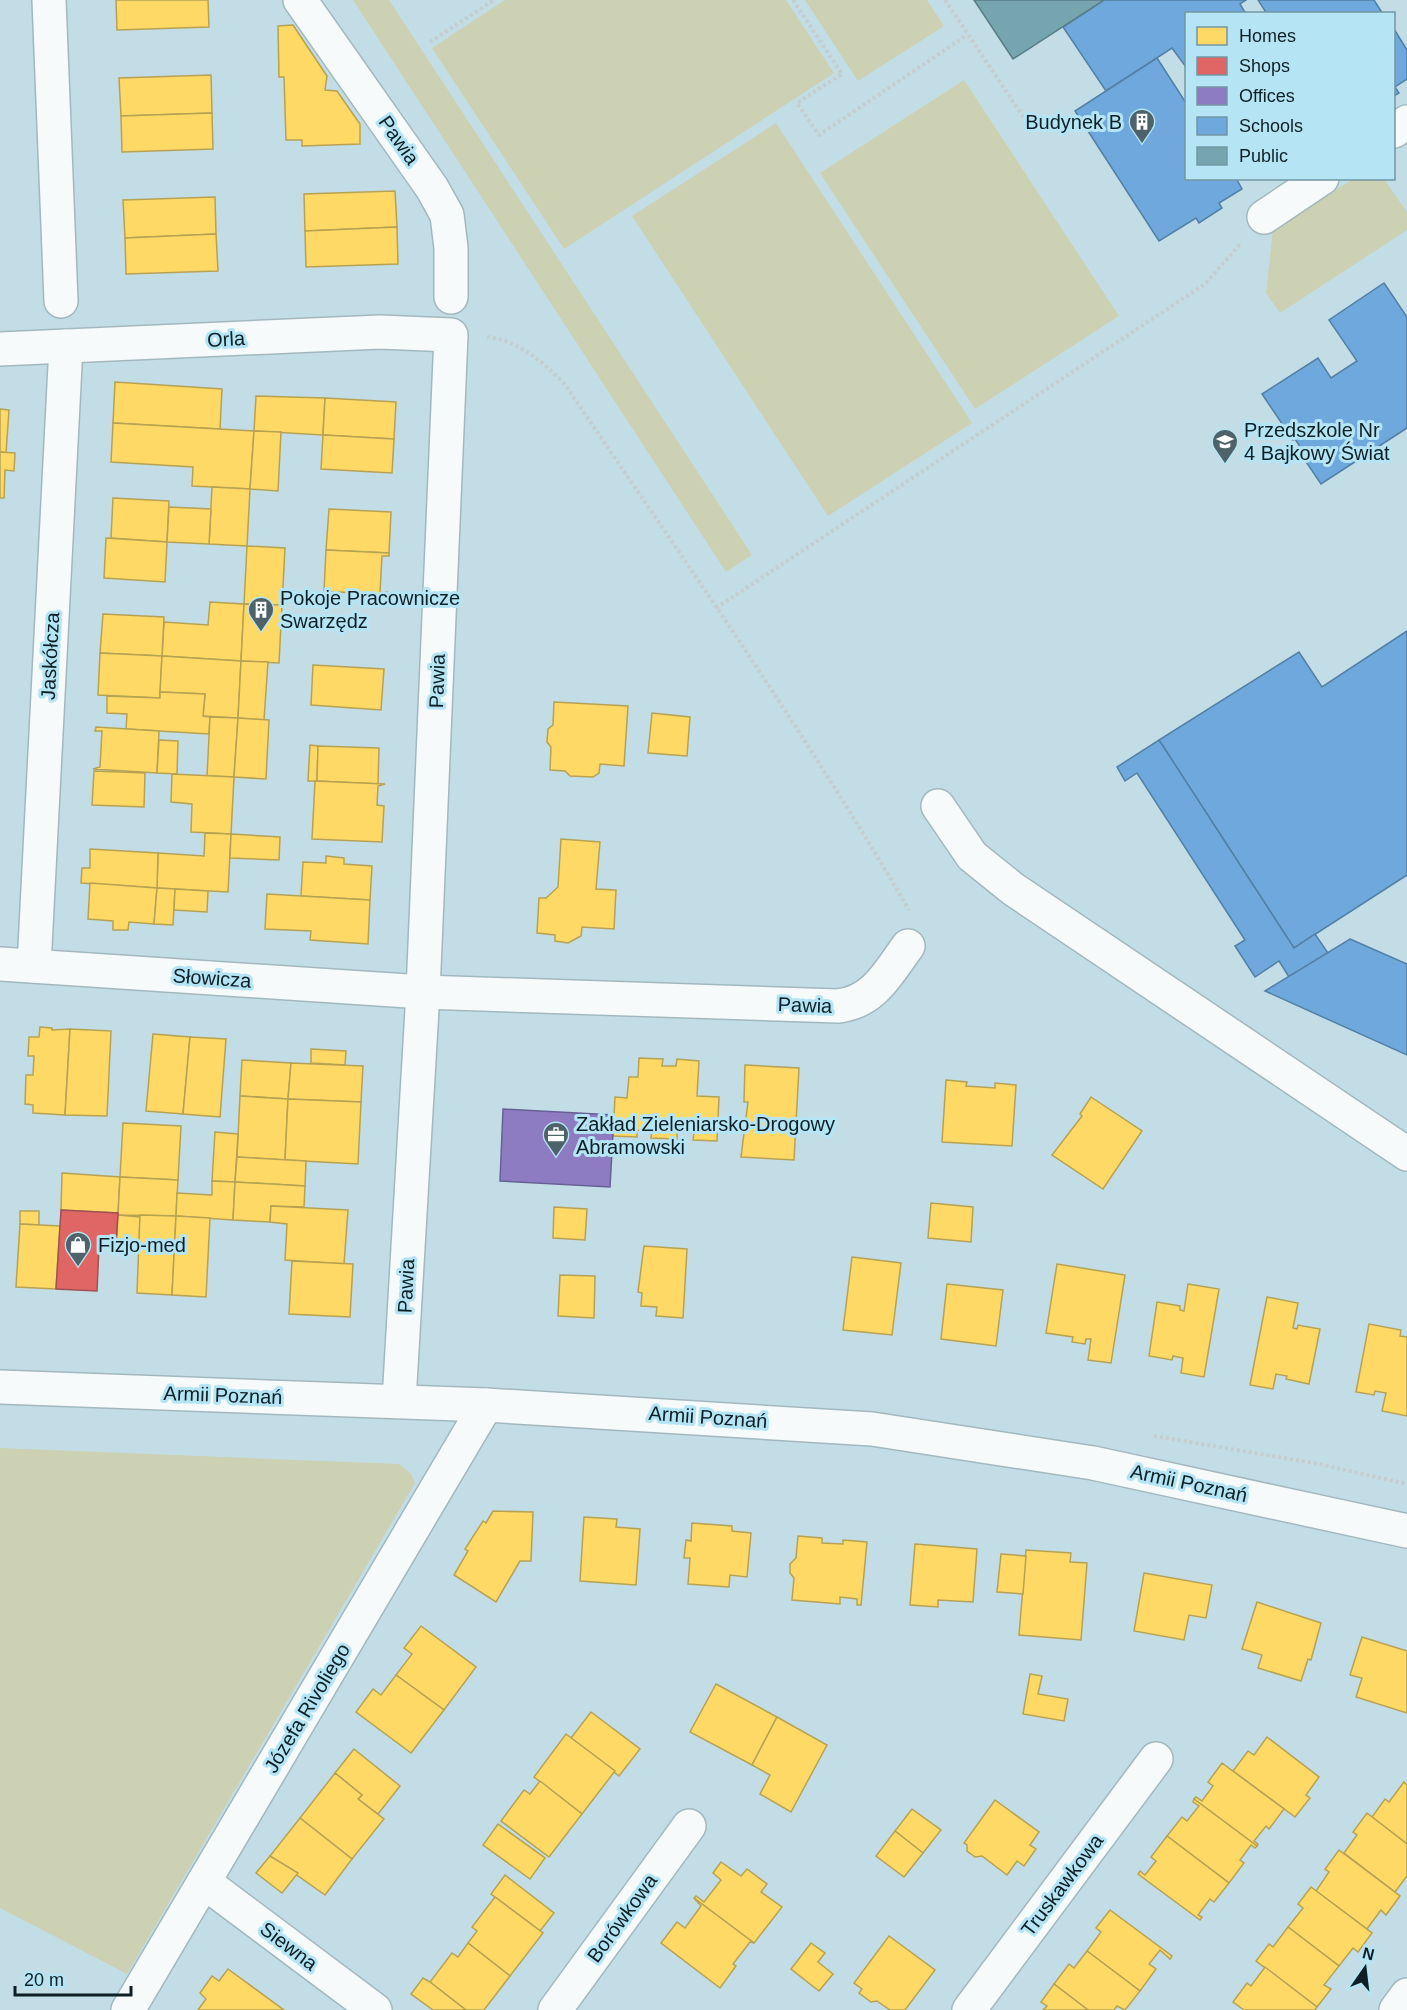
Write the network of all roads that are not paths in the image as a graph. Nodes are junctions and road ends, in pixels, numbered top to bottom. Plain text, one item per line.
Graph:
1 (49, 0) edge
2 (300, 0) edge
3 (1319, 180) edge
4 (1264, 217) road end
5 (451, 297) dead end
6 (61, 302) dead end
7 (451, 335) joint
8 (66, 346) junction
9 (0, 349) edge
10 (938, 806) dead end
11 (908, 946) road end
12 (0, 964) edge
13 (34, 966) junction
14 (423, 992) junction
15 (1407, 1155) edge
16 (0, 1387) edge
17 (399, 1401) junction
18 (486, 1405) junction
19 (1407, 1531) edge
20 (1156, 1759) dead end
21 (689, 1826) dead end
22 (204, 1882) junction
23 (1407, 1995) edge
24 (128, 2010) edge
25 (375, 2010) edge
26 (555, 2010) edge
27 (969, 2010) edge
28 (1396, 2010) edge

1 - 6 street
2 - 5 street, Pawia
3 - 4 street
7 - 8 street, Orla
7 - 14 street, Pawia
8 - 9 street, Orla
8 - 13 street, Jaskółcza
10 - 15 street
11 - 14 street, Pawia
12 - 13 street, Słowicza
13 - 14 street, Słowicza
14 - 17 street, Pawia
16 - 17 street, Armii Poznań
17 - 18 street, Armii Poznań
18 - 19 street, Armii Poznań
18 - 22 street, Józefa Rivoliego
20 - 27 street, Truskawkowa
21 - 26 street, Borówkowa
22 - 24 street, Józefa Rivoliego
22 - 25 street, Siewna
23 - 28 street

